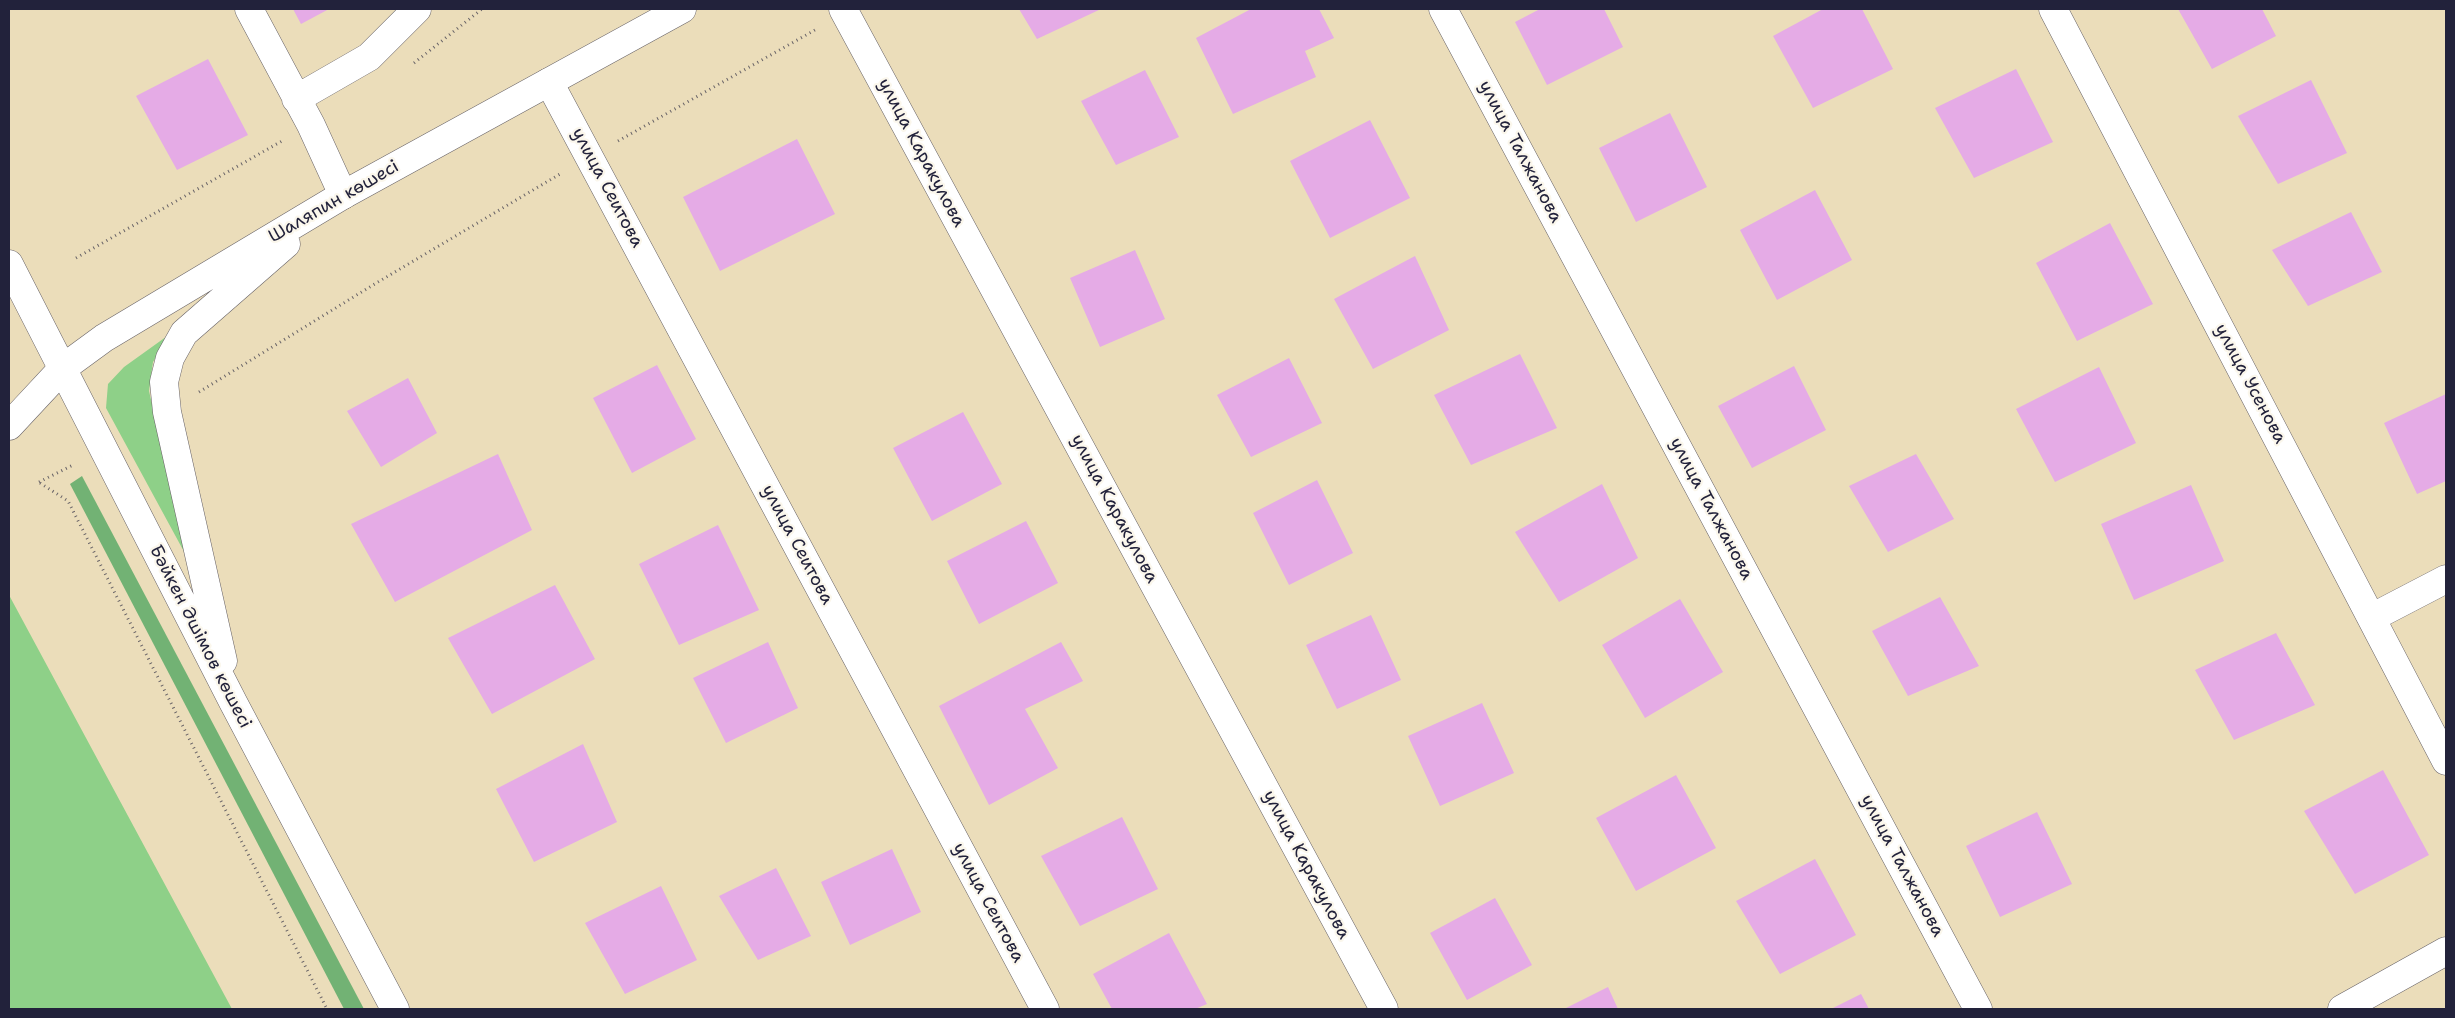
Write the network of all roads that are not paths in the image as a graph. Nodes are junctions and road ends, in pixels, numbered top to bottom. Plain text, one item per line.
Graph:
1 (249, 9) edge
2 (417, 9) edge
3 (682, 9) edge
4 (1443, 9) edge
5 (2053, 9) edge
6 (844, 11) edge
7 (549, 82) junction
8 (296, 99) junction
9 (343, 195) junction
10 (9, 264) edge
11 (63, 368) junction
12 (9, 426) edge
13 (2446, 578) edge
14 (2373, 617) junction
15 (233, 702) junction
16 (2446, 761) edge
17 (2446, 951) edge
18 (395, 1009) edge
19 (1045, 1009) edge
20 (1384, 1009) edge
21 (1978, 1009) edge
22 (2342, 1009) edge

1 - 8 street
2 - 8 street
3 - 7 street, Шаляпин көшесі
4 - 21 street, улица Талжанова
5 - 14 street, улица Усенова
6 - 20 street, улица Каракулова
7 - 9 street, Шаляпин көшесі
7 - 19 street, улица Сеитова
8 - 9 street
9 - 11 street, Шаляпин көшесі
9 - 15 street
10 - 11 street, Бәйкен Әшімов көшесі
11 - 12 street, Шаляпин көшесі
11 - 15 street, Бәйкен Әшімов көшесі
13 - 14 street
14 - 16 street, улица Усенова
15 - 18 street, Бәйкен Әшімов көшесі
17 - 22 street

